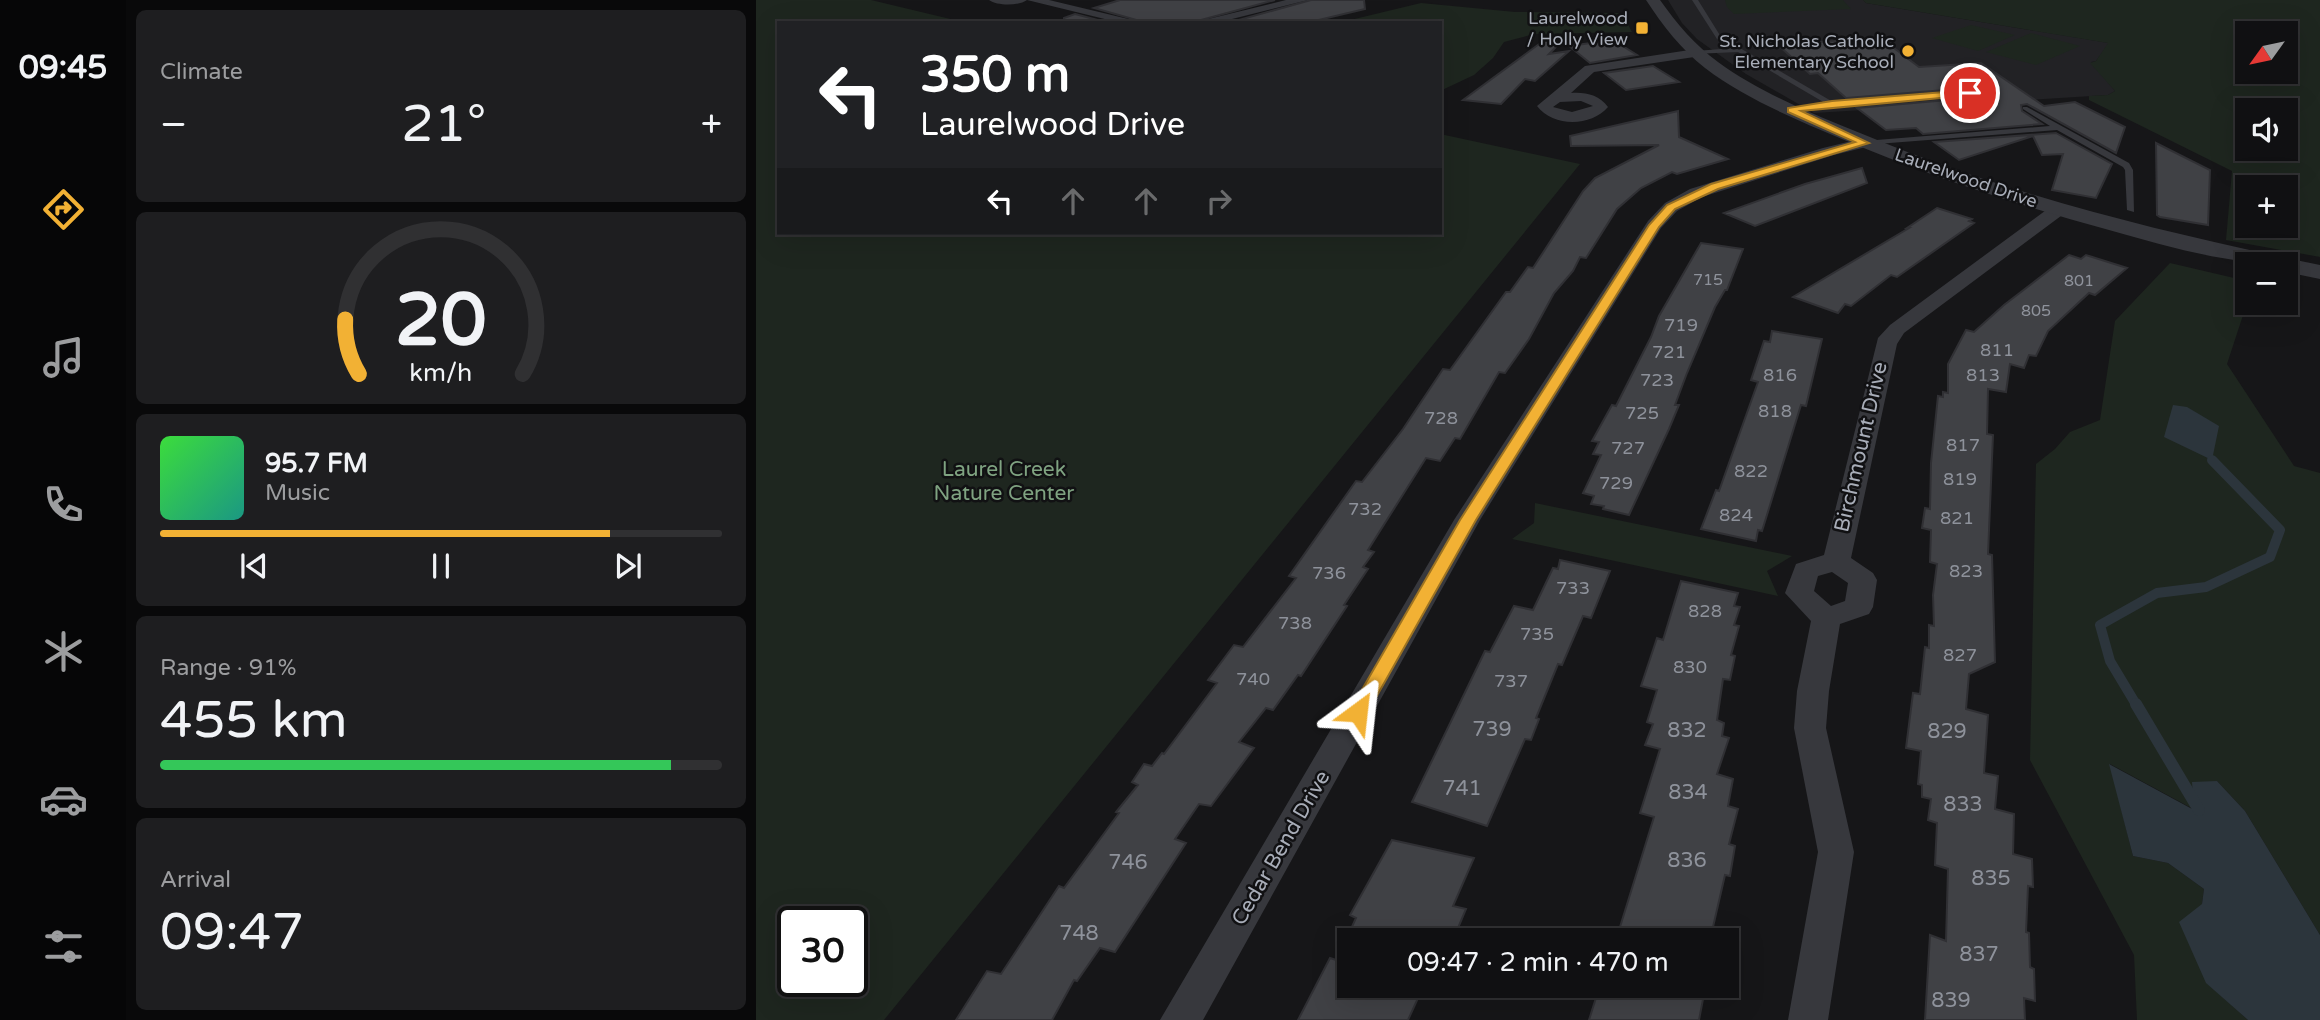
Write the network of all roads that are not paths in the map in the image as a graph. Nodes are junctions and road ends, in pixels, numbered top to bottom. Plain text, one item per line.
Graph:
1 (995, 0) edge
2 (1021, 0) edge
3 (1034, 0) edge
4 (1302, 0) edge
5 (1632, 0) edge
6 (1653, 0) edge
7 (1695, 0) edge
8 (1130, 21) edge
9 (1207, 21) edge
10 (1737, 50) junction
11 (1687, 54) junction
12 (1970, 93) dead end
13 (1558, 98) dead end
14 (1832, 104) junction
15 (2025, 108) dead end
16 (1791, 110) junction
17 (2058, 128) junction
18 (1854, 145) junction
19 (2131, 210) dead end
20 (2054, 214) junction
21 (2235, 267) edge
22 (2320, 272) edge
23 (2298, 283) edge
24 (2320, 288) edge
25 (1836, 561) junction
26 (1826, 618) junction
27 (1180, 1020) edge
28 (1808, 1020) edge

1 - 2 street
3 - 8 street
4 - 9 street
5 - 11 street, Laurelwood Drive
6 - 11 street, Laurelwood Drive
7 - 10 lane
10 - 11 lane
10 - 14 lane
11 - 13 street
11 - 16 street, Laurelwood Drive
11 - 18 street, Laurelwood Drive
12 - 14 lane
14 - 16 lane
15 - 17 lane
16 - 18 street, Laurelwood Drive
17 - 18 lane
17 - 19 lane
18 - 20 street, Laurelwood Drive
18 - 27 street, Cedar Bend Drive
20 - 21 street, Laurelwood Drive
20 - 22 street, Laurelwood Drive
20 - 25 street, Birchmount Drive
23 - 24 street
25 - 26 street, Birchmount Drive
25 - 26 street, Birchmount Drive
26 - 28 street

